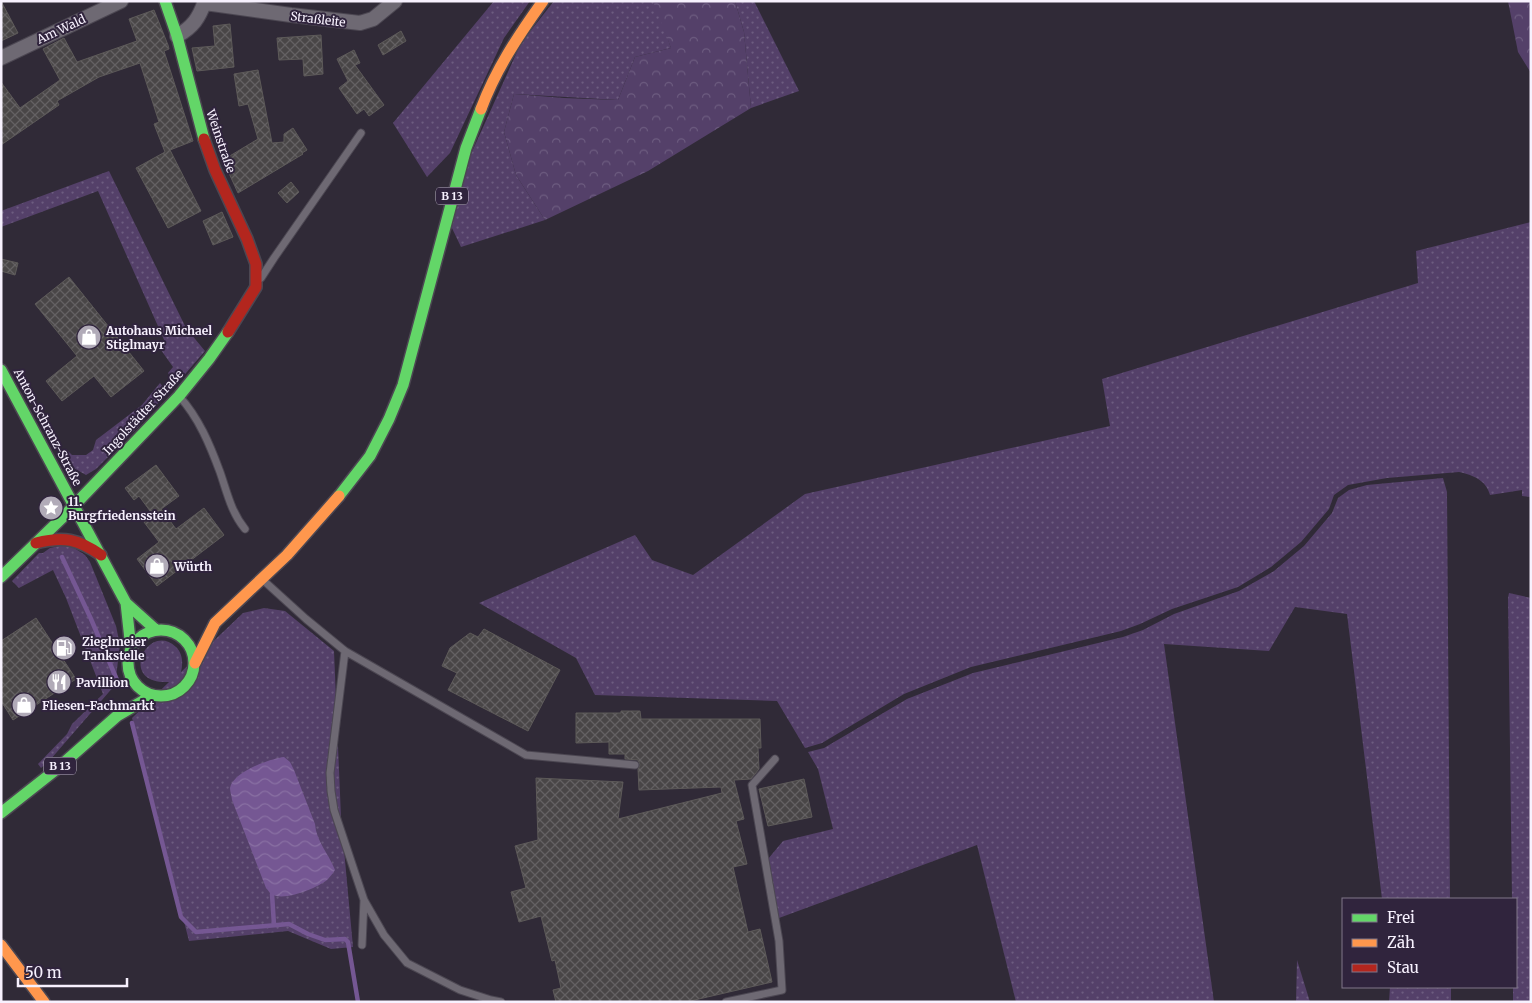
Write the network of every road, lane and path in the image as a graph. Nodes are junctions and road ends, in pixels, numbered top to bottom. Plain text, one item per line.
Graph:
1 (121, 1) edge
2 (165, 1) edge
3 (395, 1) edge
4 (543, 1) edge
5 (205, 2) edge
6 (177, 36) junction
7 (1, 58) edge
8 (361, 133) dead end
9 (256, 287) junction
10 (1, 370) edge
11 (179, 396) junction
12 (74, 505) junction
13 (245, 529) dead end
14 (36, 544) junction
15 (102, 556) junction
16 (1, 577) edge
17 (262, 579) junction
18 (126, 603) junction
19 (215, 623) junction
20 (156, 630) junction
21 (187, 632) junction
22 (131, 649) junction
23 (345, 651) junction
24 (195, 663) junction
25 (131, 677) junction
26 (153, 695) junction
27 (117, 716) junction
28 (775, 759) dead end
29 (635, 765) dead end
30 (1, 812) edge
31 (364, 900) junction
32 (1, 945) edge
33 (362, 945) dead end
34 (44, 1002) edge
35 (501, 1002) edge
36 (726, 1002) edge

1 - 7 street, Am Wald
2 - 6 main road, Weinstraße
3 - 5 street, Straßleite
4 - 17 main road, B 13
5 - 6 street, Straßleite
6 - 9 main road, Weinstraße
8 - 9 lane
9 - 11 main road, Ingolstädter Straße
10 - 12 main road, Anton-Schranz-Straße
11 - 12 main road, Ingolstädter Straße
11 - 13 lane
12 - 14 main road, Ingolstädter Straße
12 - 15 main road, Anton-Schranz-Straße
14 - 15 main road, Ingolstädter Straße
14 - 16 main road, Ingolstädter Straße
15 - 18 main road, Anton-Schranz-Straße
17 - 19 main road, B 13
17 - 23 lane
18 - 20 main road, Anton-Schranz-Straße
18 - 22 main road, Anton-Schranz-Straße
19 - 21 main road, B 13
19 - 24 main road, B 13
20 - 21 main road, B 13
20 - 22 main road
21 - 24 main road
22 - 25 main road
23 - 29 lane
23 - 31 lane
24 - 26 main road, B 13
25 - 26 main road
25 - 27 main road
26 - 27 main road, B 13
27 - 30 main road, B 13
28 - 36 lane
31 - 33 lane
31 - 35 lane
32 - 34 main road

